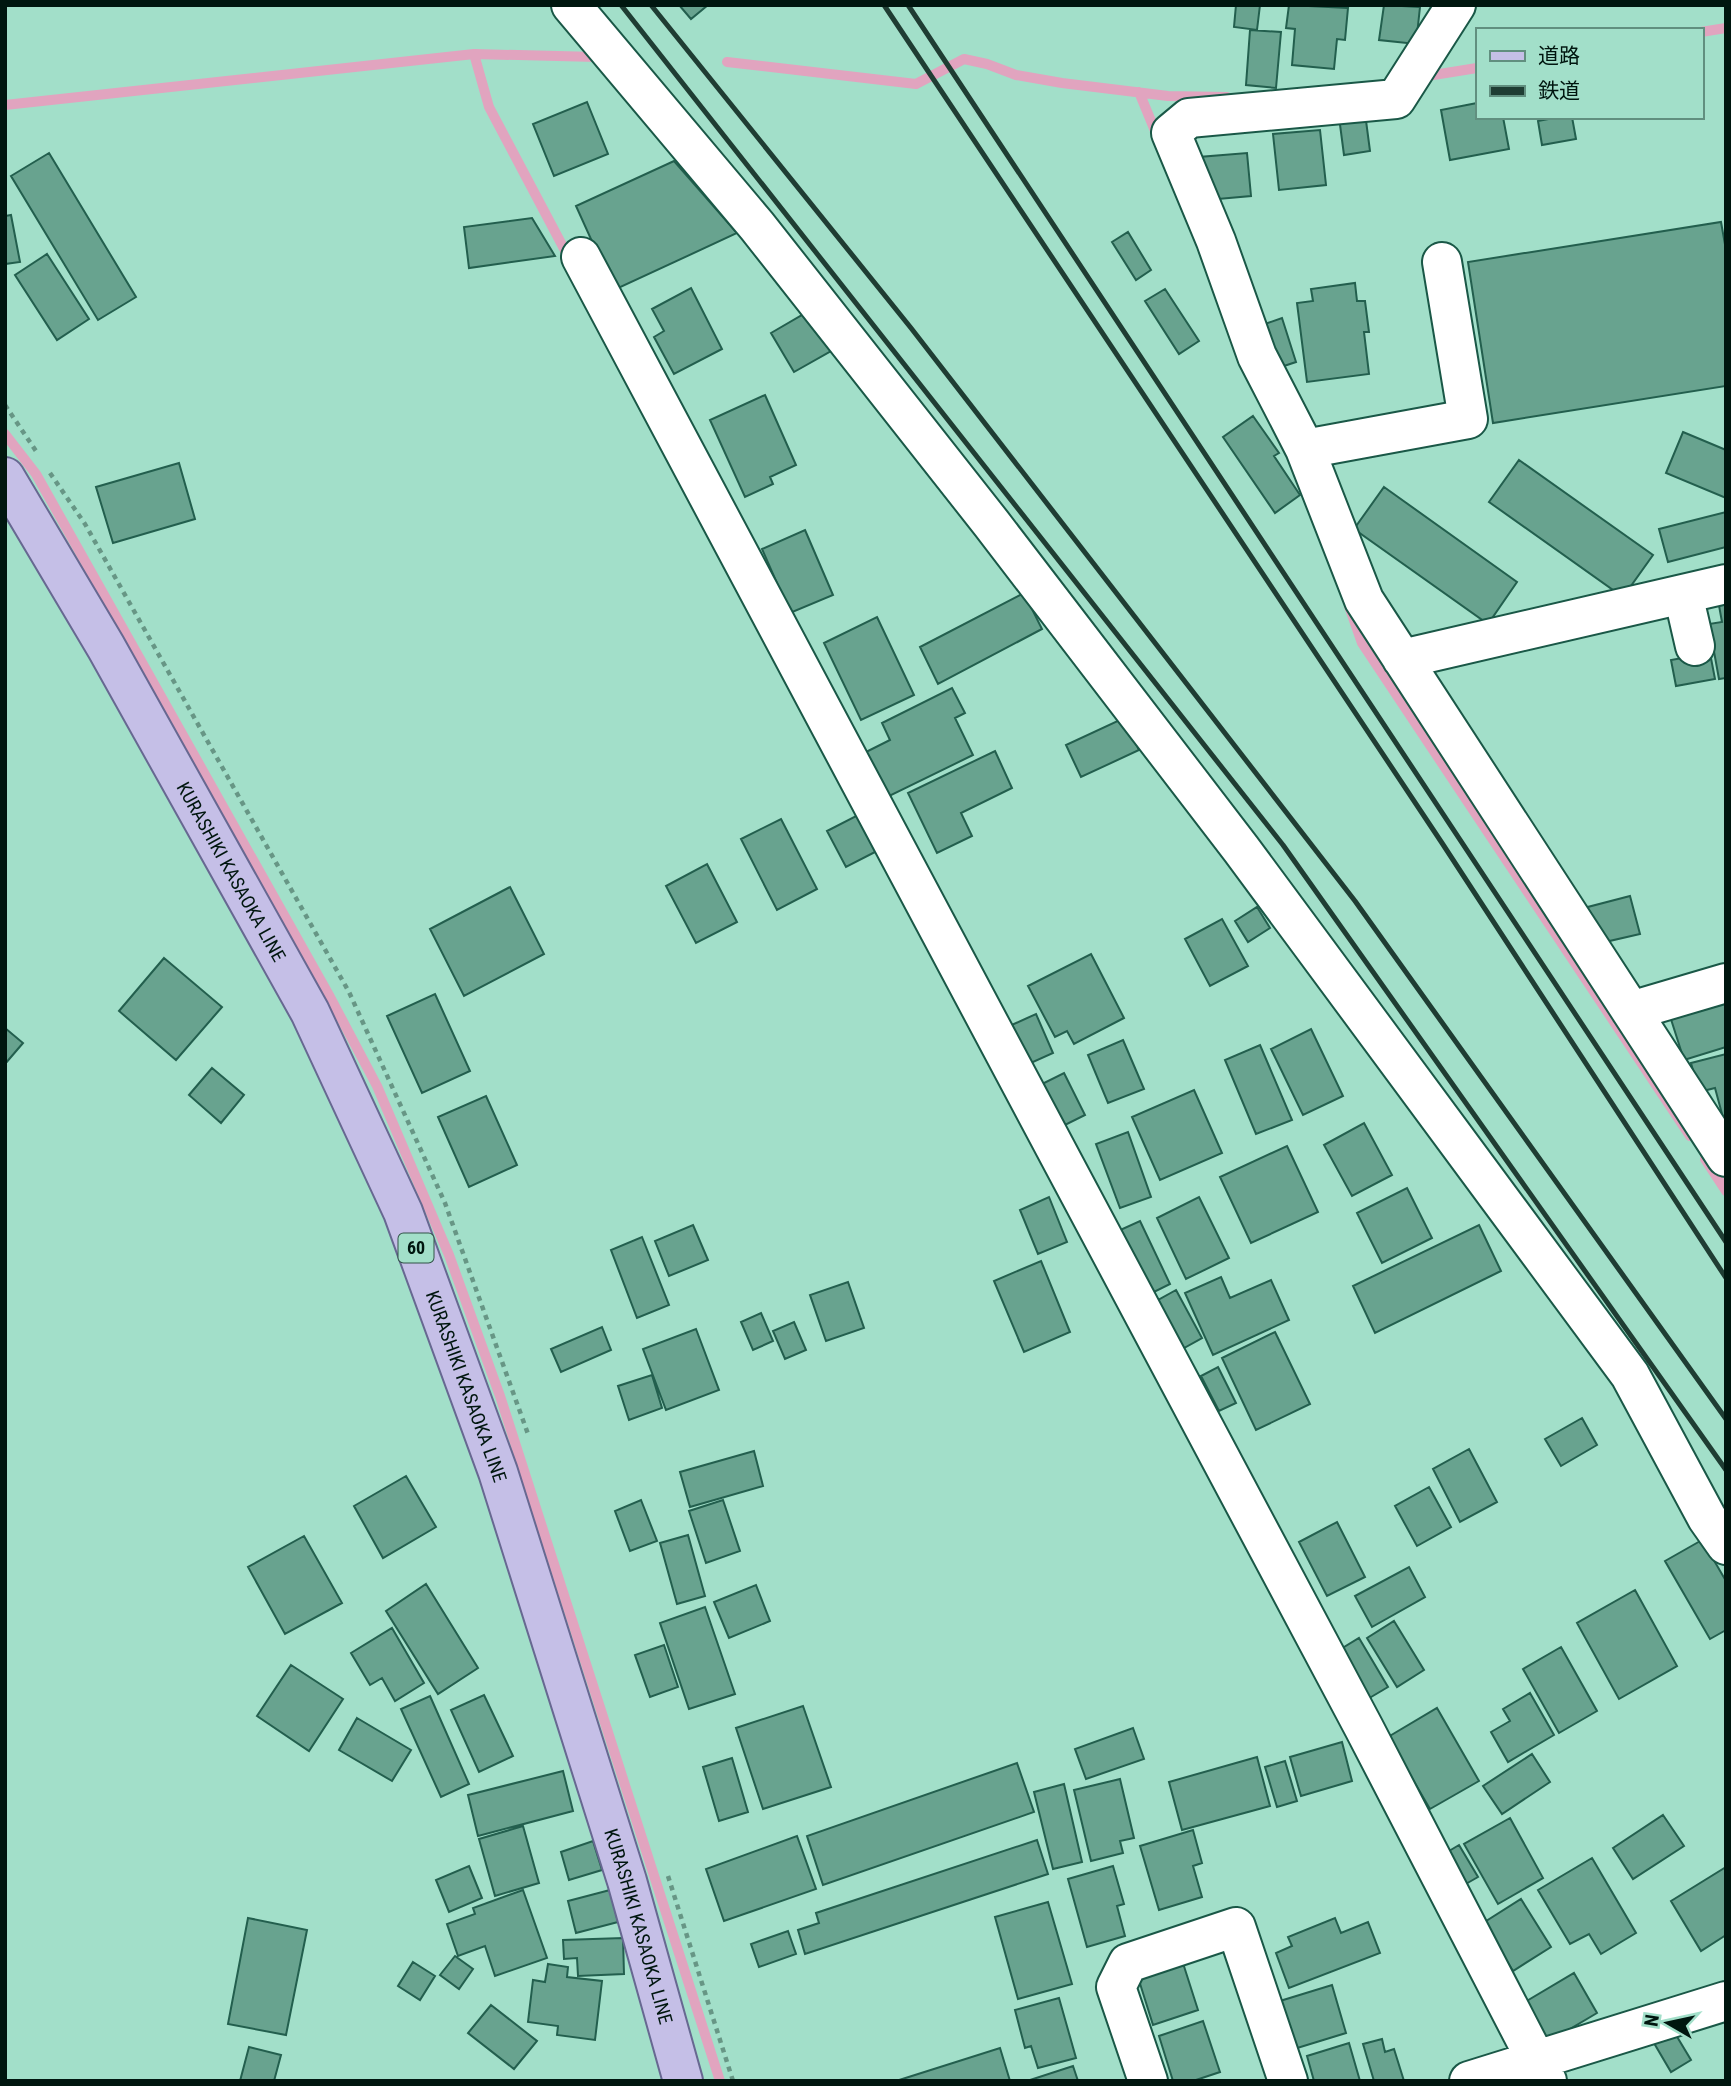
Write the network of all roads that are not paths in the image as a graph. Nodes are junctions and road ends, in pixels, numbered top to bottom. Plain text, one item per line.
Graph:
1 (571, 5) edge
2 (1456, 5) edge
3 (581, 257) dead end
4 (1442, 262) dead end
5 (1305, 449) junction
6 (5, 477) edge
7 (1726, 584) edge
8 (1683, 594) junction
9 (1695, 646) dead end
10 (1402, 659) junction
11 (1726, 983) edge
12 (1631, 1012) junction
13 (1722, 1146) edge
14 (1726, 1545) edge
15 (1726, 2001) edge
16 (1530, 2067) edge
17 (683, 2081) edge
18 (1148, 2081) edge
19 (1288, 2081) edge
20 (1469, 2081) edge

1 - 14 street
2 - 5 street
3 - 16 street
4 - 5 street
5 - 10 street
6 - 17 main road, KURASHIKI KASAOKA LINE / 60
7 - 8 street
8 - 9 street
8 - 10 street
10 - 12 street
11 - 12 street
12 - 13 street
15 - 16 street
16 - 20 street
18 - 19 street

